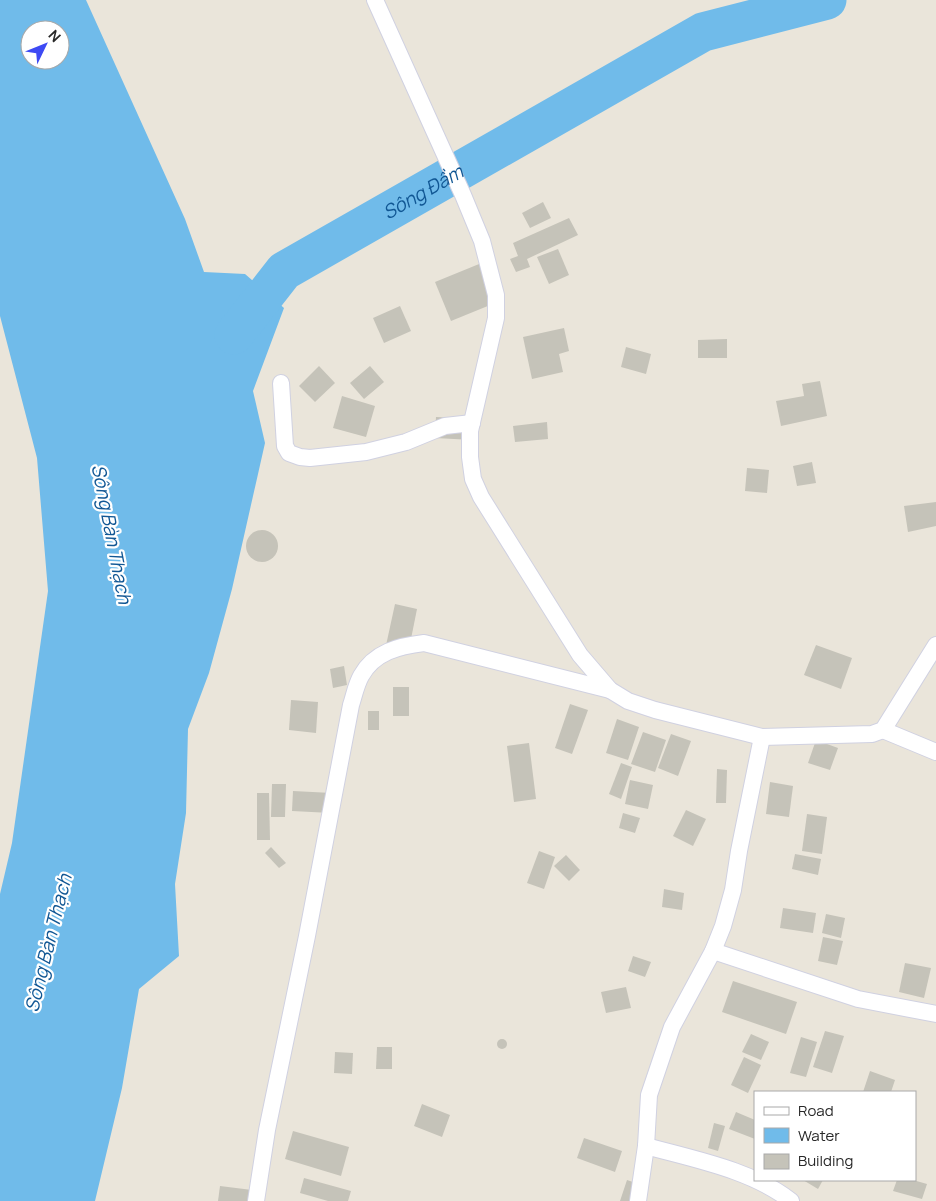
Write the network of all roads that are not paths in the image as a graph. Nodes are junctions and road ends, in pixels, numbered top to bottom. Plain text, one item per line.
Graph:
1 (375, 0) edge
2 (281, 383) dead end
3 (472, 423) junction
4 (936, 645) edge
5 (610, 690) junction
6 (883, 730) junction
7 (762, 736) junction
8 (936, 752) edge
9 (713, 951) junction
10 (936, 1014) edge
11 (646, 1146) junction
12 (754, 1180) edge
13 (756, 1181) edge
14 (256, 1201) edge
15 (638, 1201) edge
16 (791, 1201) edge

1 - 3 street
2 - 3 street
3 - 5 street
4 - 6 street
5 - 7 street
5 - 14 street
6 - 7 street
6 - 8 street
7 - 9 street
9 - 10 street
9 - 11 street
11 - 12 street
11 - 15 street
13 - 16 street

